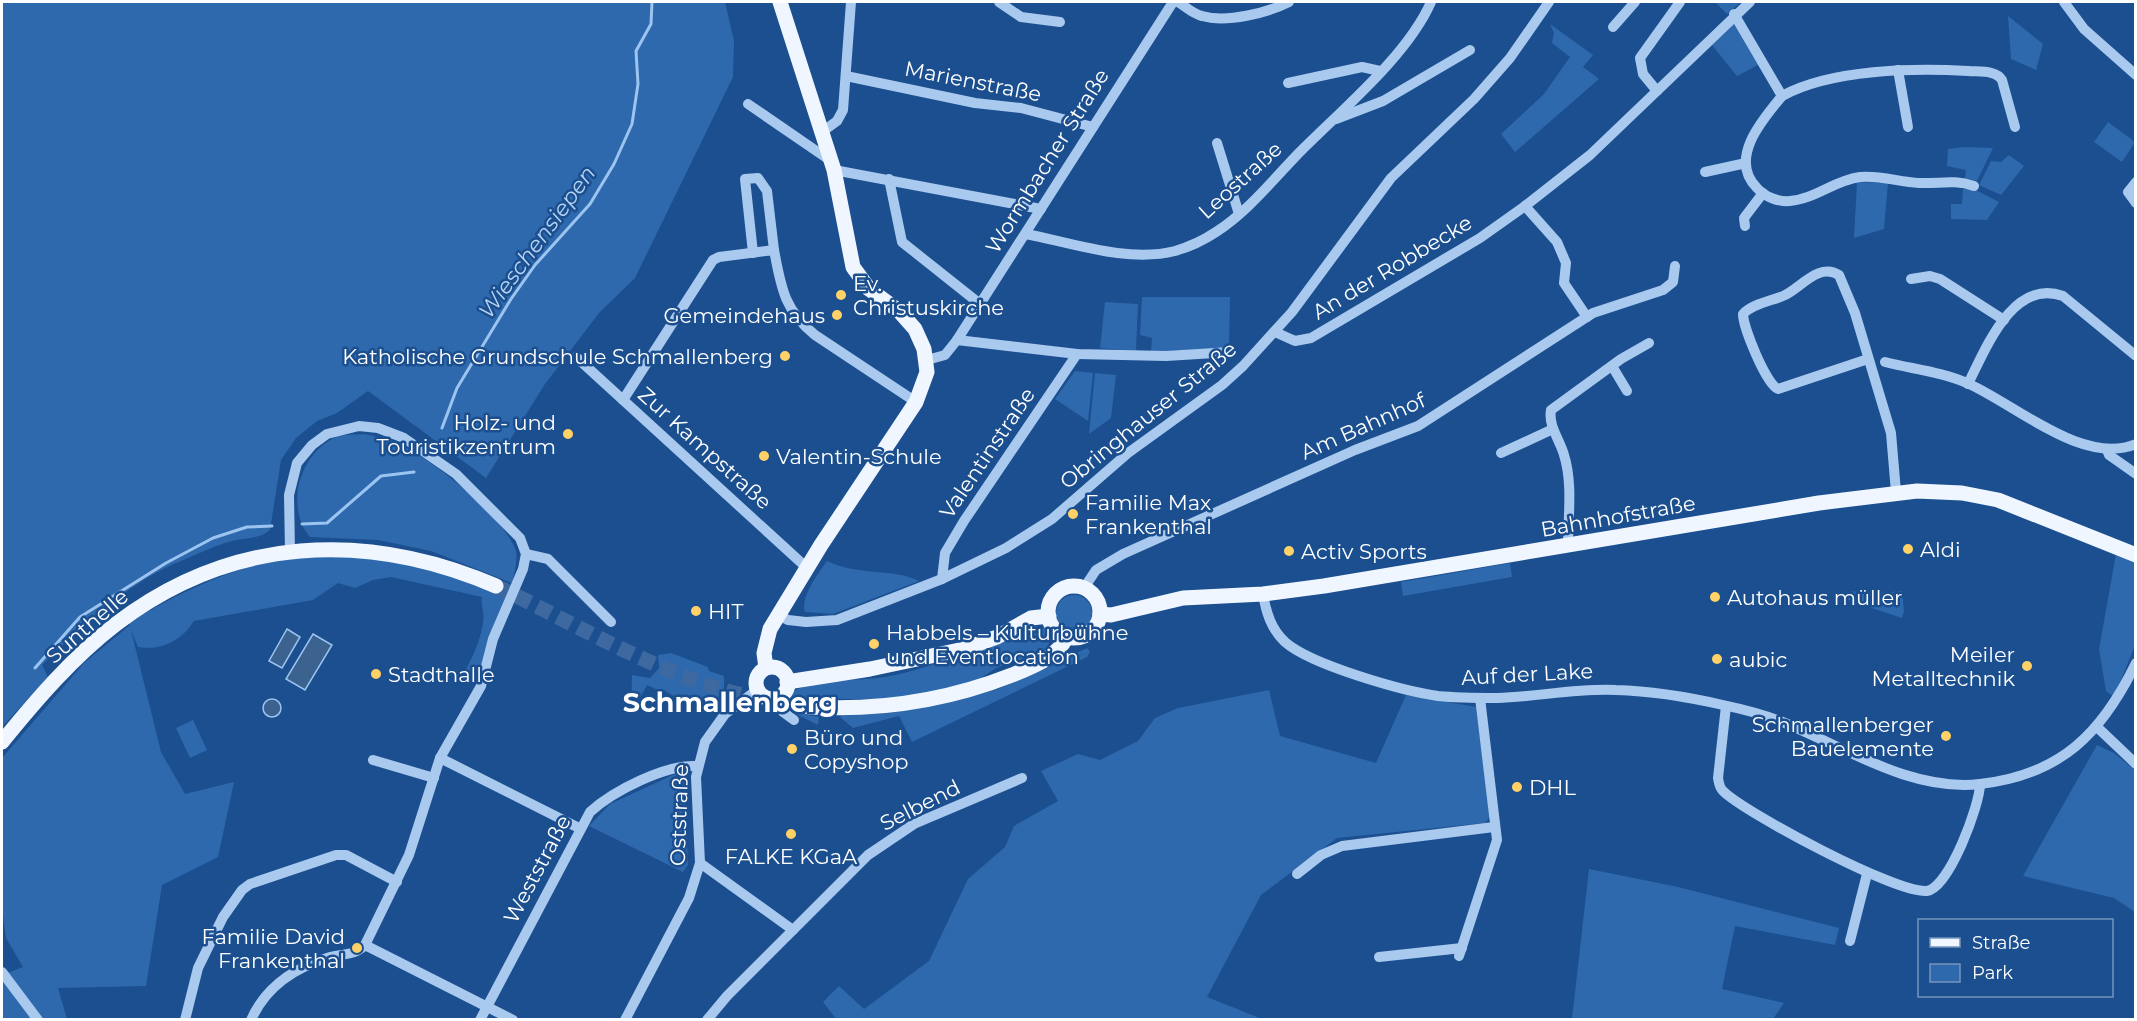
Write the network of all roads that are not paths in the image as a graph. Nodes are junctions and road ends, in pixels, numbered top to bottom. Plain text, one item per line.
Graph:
1 (780, 2) edge
2 (851, 2) edge
3 (999, 2) edge
4 (1173, 2) edge
5 (1178, 2) edge
6 (1289, 2) edge
7 (1431, 2) edge
8 (1549, 2) edge
9 (1635, 2) edge
10 (1680, 2) edge
11 (1749, 2) edge
12 (2064, 2) edge
13 (1734, 15) junction
14 (1060, 22) dead end
15 (1613, 27) dead end
16 (1470, 50) dead end
17 (1898, 70) junction
18 (1380, 71) junction
19 (2136, 75) edge
20 (846, 76) junction
21 (1288, 83) dead end
22 (1657, 91) junction
23 (1782, 96) junction
24 (748, 104) dead end
25 (1333, 120) junction
26 (1093, 127) junction
27 (1908, 127) dead end
28 (2015, 127) dead end
29 (822, 132) junction
30 (1217, 143) dead end
31 (1746, 163) junction
32 (832, 165) junction
33 (1705, 172) dead end
34 (889, 179) junction
35 (2136, 182) edge
36 (1974, 186) dead end
37 (1763, 193) junction
38 (2136, 203) edge
39 (1525, 206) junction
40 (1041, 209) junction
41 (1239, 214) junction
42 (1745, 226) dead end
43 (1026, 234) junction
44 (774, 250) junction
45 (753, 254) junction
46 (1675, 266) dead end
47 (1911, 279) dead end
48 (980, 304) junction
49 (1587, 317) junction
50 (2004, 320) junction
51 (1275, 332) junction
52 (957, 340) junction
53 (1649, 343) dead end
54 (1231, 352) dead end
55 (1077, 354) junction
56 (2136, 356) edge
57 (576, 357) dead end
58 (1868, 359) junction
59 (927, 360) junction
60 (1885, 362) dead end
61 (1612, 366) junction
62 (1968, 384) junction
63 (1628, 391) dead end
64 (623, 400) junction
65 (916, 402) junction
66 (1553, 429) junction
67 (2136, 444) edge
68 (2107, 450) junction
69 (1501, 453) dead end
70 (2136, 474) edge
71 (1896, 492) junction
72 (1568, 546) junction
73 (290, 552) junction
74 (526, 554) junction
75 (2136, 555) edge
76 (807, 568) junction
77 (942, 579) junction
78 (496, 586) tunnel mouth
79 (1084, 588) junction
80 (1263, 594) junction
81 (1100, 614) junction
82 (778, 615) junction
83 (1048, 615) junction
84 (611, 622) dead end
85 (1067, 637) junction
86 (2136, 663) edge
87 (766, 668) junction
88 (788, 682) junction
89 (757, 690) junction
90 (1480, 698) junction
91 (774, 699) junction
92 (1726, 706) junction
93 (809, 707) tunnel mouth
94 (794, 720) dead end
95 (2097, 727) junction
96 (2, 742) edge
97 (441, 758) junction
98 (373, 760) dead end
99 (2136, 764) edge
100 (697, 766) junction
101 (434, 778) junction
102 (1022, 778) dead end
103 (1980, 784) junction
104 (1494, 827) junction
105 (579, 828) junction
106 (700, 863) junction
107 (1297, 874) dead end
108 (1867, 874) junction
109 (397, 882) junction
110 (793, 930) junction
111 (1850, 941) dead end
112 (365, 945) junction
113 (1379, 957) dead end
114 (2, 972) edge
115 (487, 1006) junction
116 (38, 1020) edge
117 (185, 1020) edge
118 (251, 1020) edge
119 (480, 1020) edge
120 (513, 1020) edge
121 (625, 1020) edge
122 (707, 1020) edge

1 - 29 main road
2 - 20 street
3 - 14 street
4 - 26 street, Wormbacher Straße
5 - 6 street
7 - 18 street, Leostraße
8 - 51 street, Obringhauser Straße
9 - 15 street
10 - 22 street
11 - 13 street, An der Robbecke
12 - 19 street
13 - 22 street, An der Robbecke
13 - 23 street
16 - 25 street
17 - 23 street
17 - 27 street
17 - 28 street
18 - 21 street
18 - 25 street, Leostraße
20 - 26 street, Marienstraße
20 - 29 street
22 - 39 street, An der Robbecke
23 - 31 street
24 - 32 street
25 - 41 street, Leostraße
26 - 40 street, Wormbacher Straße
29 - 32 main road
30 - 41 street
31 - 33 street
31 - 37 street
32 - 34 street
32 - 59 main road
34 - 40 street
34 - 48 street
35 - 38 street
36 - 37 street
37 - 42 street
39 - 49 street
39 - 51 street, An der Robbecke
40 - 43 street, Wormbacher Straße
41 - 43 street, Leostraße
43 - 48 street, Wormbacher Straße
44 - 45 street
44 - 45 street
44 - 65 street
45 - 64 street
46 - 49 street, Am Bahnhof
47 - 50 street
48 - 52 street, Wormbacher Straße
49 - 79 street, Am Bahnhof
50 - 56 street
50 - 62 street
51 - 77 street, Obringhauser Straße
52 - 55 street
52 - 59 street, Wormbacher Straße
53 - 61 street
54 - 55 street
55 - 77 street, Valentinstraße
57 - 64 street, Zur Kampstraße
58 - 58 street
58 - 71 street
59 - 65 main road
60 - 62 street
61 - 63 street
61 - 66 street
62 - 68 street
64 - 76 street, Zur Kampstraße
65 - 76 main road
66 - 69 street
66 - 72 street
67 - 68 street
68 - 70 street
71 - 72 main road, Bahnhofstraße
71 - 75 main road, Bahnhofstraße
72 - 80 main road, Bahnhofstraße
73 - 74 street
73 - 78 main road, Sunthelle
73 - 96 main road, Sunthelle
74 - 84 street
74 - 97 street
76 - 82 main road
77 - 82 street, Obringhauser Straße
79 - 81 main road
79 - 83 main road
80 - 81 main road, Bahnhofstraße
80 - 90 street, Auf der Lake
81 - 85 main road
82 - 87 main road
83 - 85 main road
83 - 88 main road
85 - 93 main road
86 - 95 street, Auf der Lake
87 - 88 main road
87 - 89 main road
88 - 91 main road
89 - 91 main road
89 - 100 street, Oststraße
90 - 92 street, Auf der Lake
90 - 104 street
91 - 94 street
92 - 103 street, Auf der Lake
92 - 108 street
95 - 99 street
95 - 103 street, Auf der Lake
97 - 101 street
97 - 105 street
98 - 101 street
100 - 105 street, Weststraße
100 - 106 street, Oststraße
101 - 109 street
102 - 110 street, Selbend
103 - 108 street
104 - 107 street
104 - 113 street
105 - 115 street, Weststraße
106 - 110 street
106 - 121 street, Oststraße
108 - 111 street
109 - 112 street
109 - 117 street
110 - 122 street, Selbend
112 - 115 street
112 - 118 street
114 - 116 street
115 - 119 street, Weststraße
115 - 120 street

